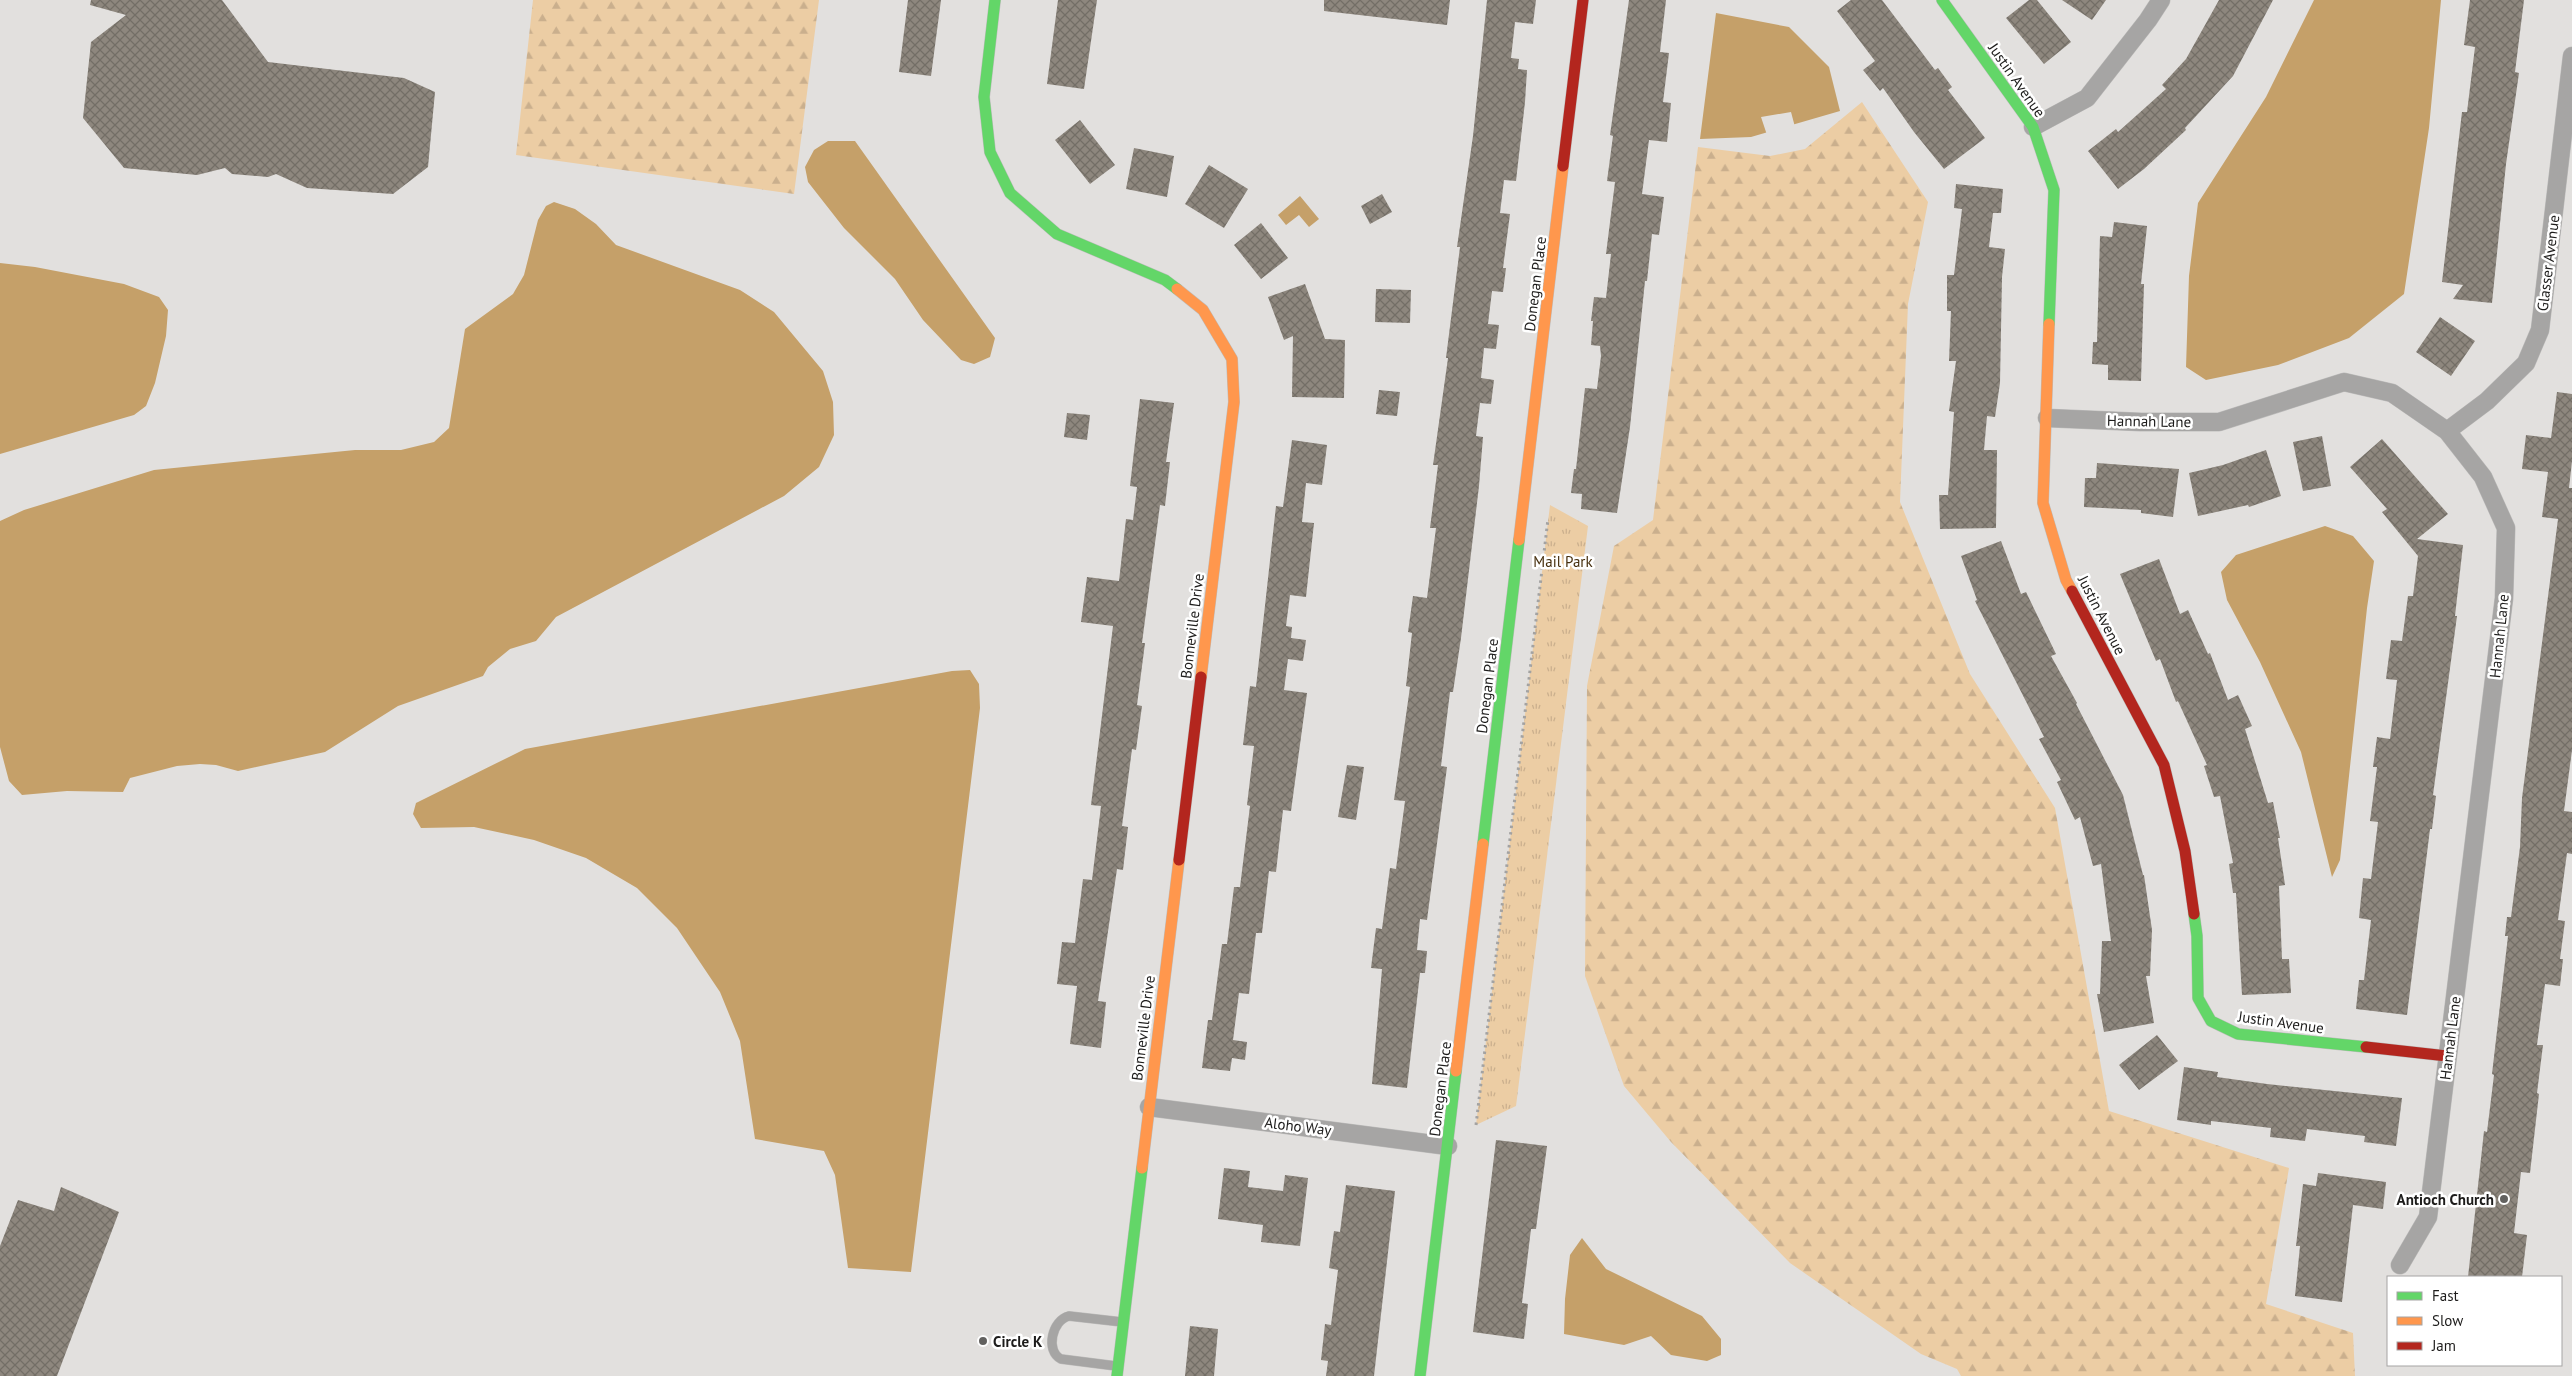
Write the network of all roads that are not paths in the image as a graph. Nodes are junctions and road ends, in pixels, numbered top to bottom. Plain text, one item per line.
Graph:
1 (995, 0) edge
2 (1583, 0) edge
3 (1942, 0) edge
4 (2161, 0) edge
5 (2572, 56) edge
6 (2033, 127) junction
7 (2047, 418) junction
8 (2447, 431) junction
9 (2447, 1056) junction
10 (1149, 1107) junction
11 (1448, 1146) junction
12 (2400, 1265) dead end
13 (1123, 1322) junction
14 (1118, 1371) edge
15 (1420, 1376) edge

1 - 10 street, Bonneville Drive
2 - 11 street, Donegan Place
3 - 6 street, Justin Avenue
4 - 6 street
5 - 8 street, Glasser Avenue
6 - 7 street, Justin Avenue
7 - 8 street, Hannah Lane
7 - 9 street, Justin Avenue
8 - 9 street, Hannah Lane
9 - 12 street, Hannah Lane
10 - 11 street, Aloho Way
10 - 13 street, Bonneville Drive
11 - 15 street, Donegan Place
13 - 14 street, Bonneville Drive
13 - 14 lane

